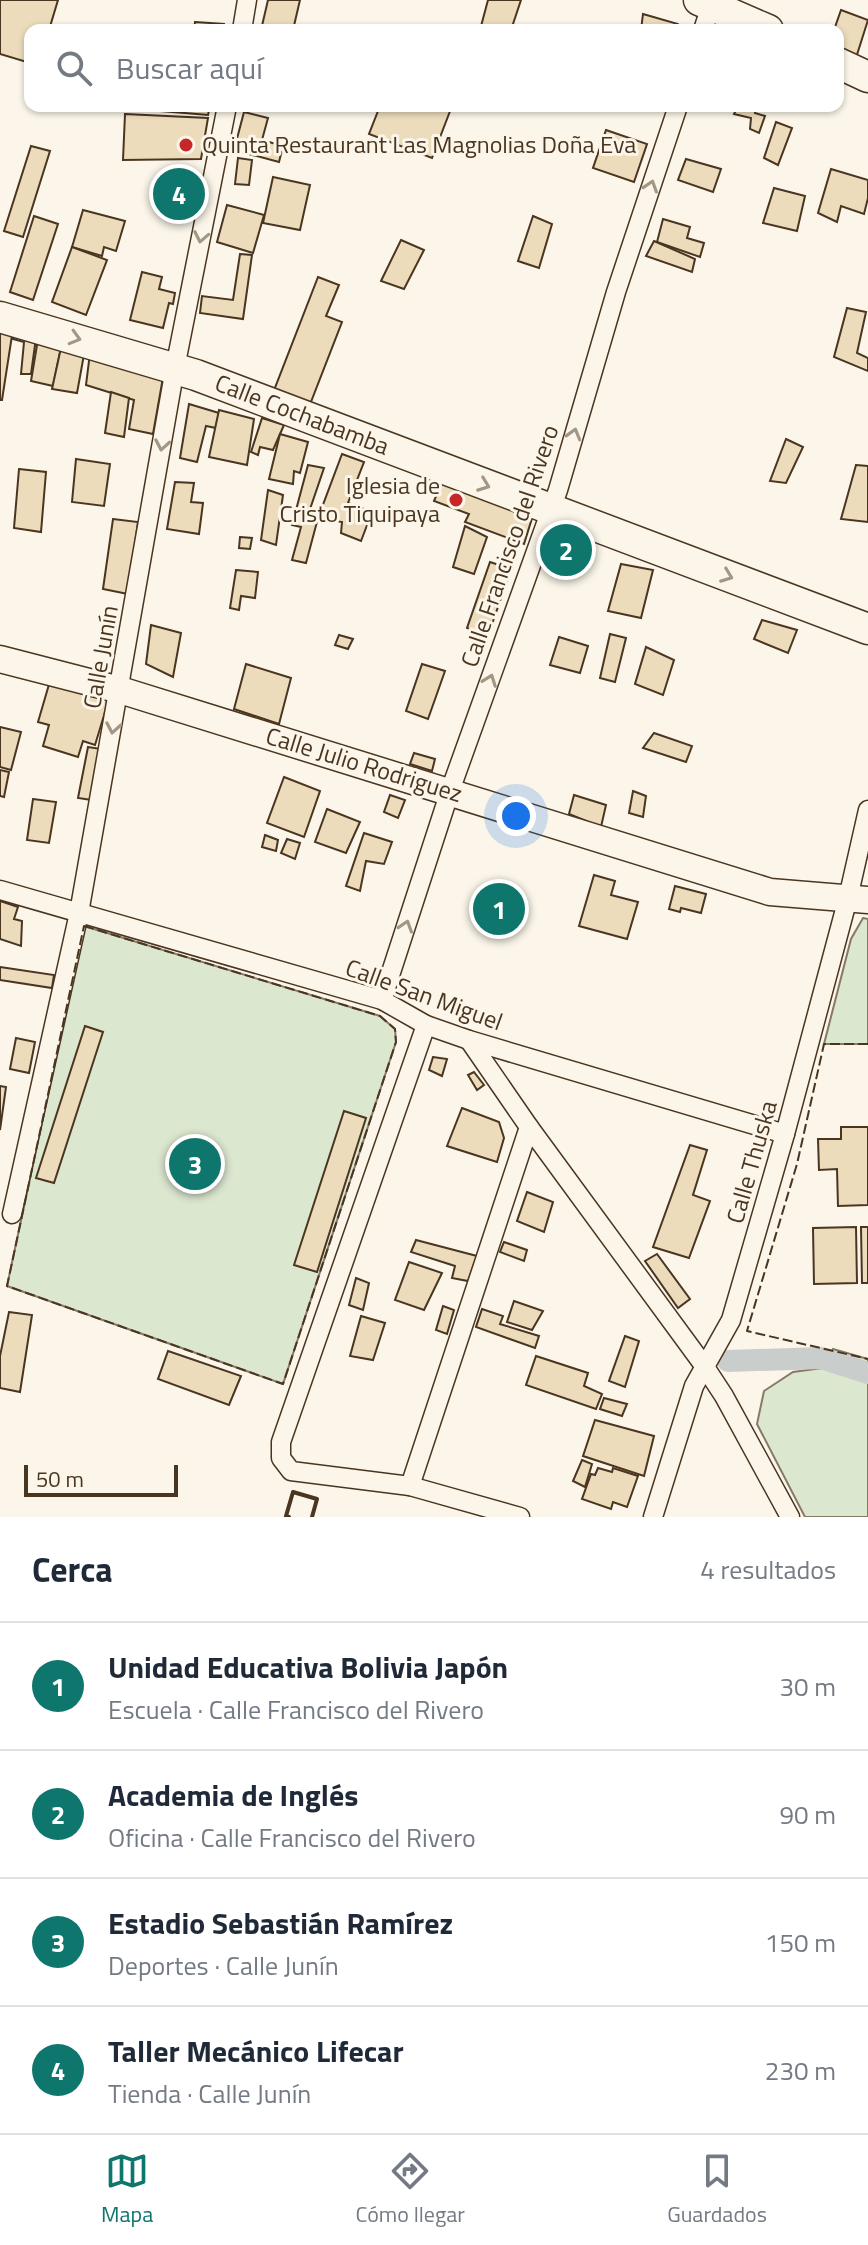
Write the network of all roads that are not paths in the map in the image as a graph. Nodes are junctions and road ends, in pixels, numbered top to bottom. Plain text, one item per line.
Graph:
1 (247, 0) edge
2 (707, 9) edge
3 (243, 24) edge
4 (751, 24) edge
5 (844, 66) edge
6 (868, 77) edge
7 (226, 112) edge
8 (676, 112) edge
9 (0, 317) edge
10 (175, 368) junction
11 (551, 510) junction
12 (868, 629) edge
13 (0, 659) edge
14 (120, 690) junction
15 (450, 791) junction
16 (868, 810) edge
17 (0, 890) edge
18 (858, 899) edge
19 (79, 913) junction
20 (382, 1000) junction
21 (426, 1025) junction
22 (469, 1040) junction
23 (529, 1127) junction
24 (785, 1134) junction
25 (12, 1214) dead end
26 (705, 1367) junction
27 (410, 1486) junction
28 (520, 1517) edge
29 (653, 1517) edge
30 (790, 1517) edge

1 - 3 street
2 - 4 main road
5 - 6 main road
7 -> 10 street, Calle Junín
11 -> 8 street, Calle Francisco del Rivero
9 -> 10 main road, Calle Cochabamba
10 -> 11 main road, Calle Cochabamba
10 -> 14 street, Calle Junín
11 -> 12 main road, Calle Cochabamba
15 -> 11 street, Calle Francisco del Rivero
13 - 14 main road, Calle Julio Rodriguez
14 - 15 main road, Calle Julio Rodriguez
14 -> 19 street, Calle Junín
15 - 18 main road, Calle Julio Rodriguez
20 -> 15 street, Calle Francisco del Rivero
16 - 18 street, Calle Thuska
17 - 19 street, Calle San Miguel
18 - 24 street, Calle Thuska
19 - 20 street, Calle San Miguel
19 - 25 street, Calle Junín
20 - 21 street, Calle San Miguel
21 - 22 street, Calle San Miguel
21 - 27 street
22 - 23 street
22 - 24 street, Calle San Miguel
23 - 26 street
23 - 27 street
24 - 26 street, Calle Thuska
26 - 29 street, Calle Thuska
26 - 30 street
27 - 28 street

